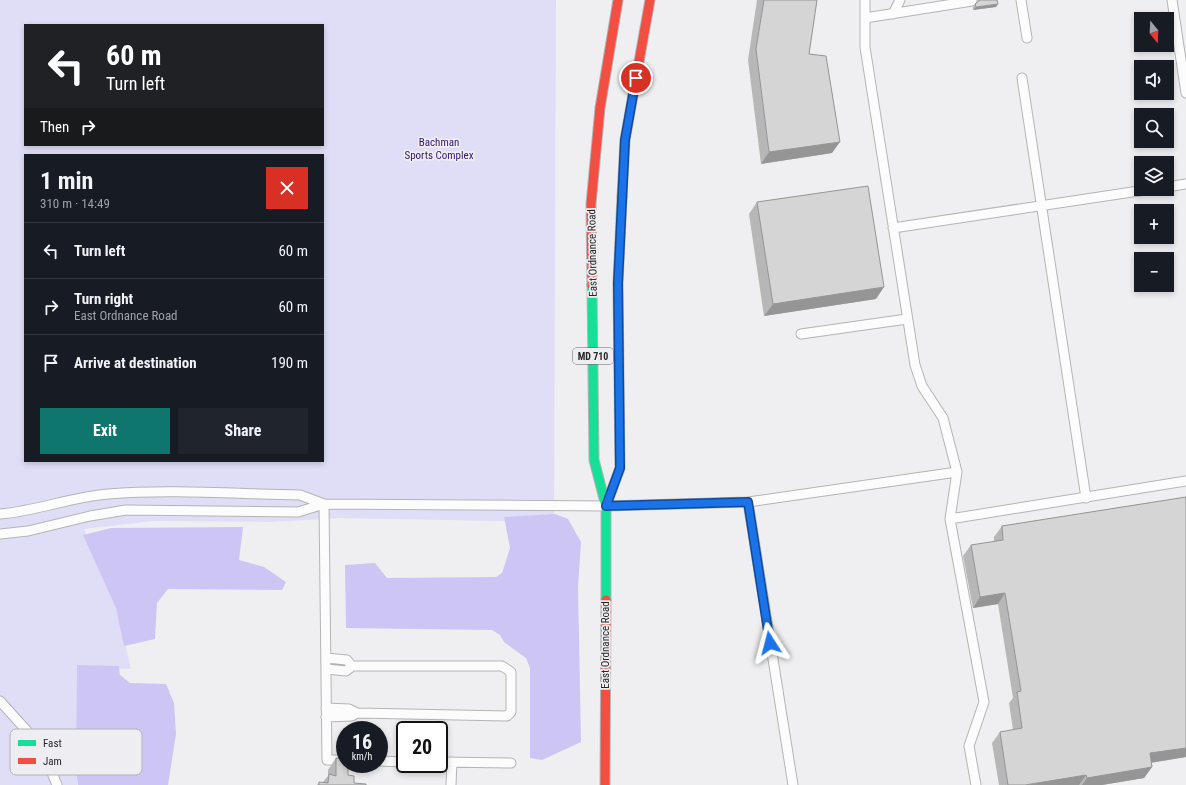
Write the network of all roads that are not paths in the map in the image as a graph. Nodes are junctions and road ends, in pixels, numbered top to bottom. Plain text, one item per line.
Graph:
1 (618, 0) edge
2 (650, 0) edge
3 (864, 0) edge
4 (900, 0) edge
5 (1021, 0) edge
6 (1172, 0) edge
7 (972, 1) dead end
8 (893, 14) junction
9 (865, 18) junction
10 (1026, 38) dead end
11 (1022, 78) dead end
12 (1186, 93) edge
13 (1186, 184) edge
14 (1174, 186) edge
15 (1134, 192) edge
16 (1041, 206) junction
17 (893, 228) junction
18 (907, 319) junction
19 (801, 334) dead end
20 (957, 472) junction
21 (1186, 481) edge
22 (1086, 498) junction
23 (748, 502) junction
24 (324, 504) junction
25 (606, 506) junction
26 (0, 514) edge
27 (950, 519) junction
28 (0, 534) edge
29 (326, 658) junction
30 (350, 666) junction
31 (326, 669) junction
32 (0, 701) edge
33 (326, 708) junction
34 (357, 713) junction
35 (326, 718) junction
36 (25, 729) edge
37 (336, 760) edge
38 (448, 762) edge
39 (452, 762) junction
40 (511, 763) dead end
41 (53, 775) edge
42 (57, 785) edge
43 (451, 785) edge
44 (604, 785) edge
45 (793, 785) edge
46 (976, 785) edge

1 - 25 main road, East Ordnance Road / MD 710
2 - 25 main road, East Ordnance Road / MD 710
3 - 9 lane
4 - 8 lane
5 - 10 lane
6 - 12 lane
7 - 8 lane
8 - 9 lane
9 - 17 lane
11 - 16 lane
13 - 14 lane
15 - 16 lane
16 - 17 lane
16 - 22 lane
17 - 18 lane
18 - 19 lane
18 - 20 lane
20 - 23 lane
20 - 27 lane
21 - 22 lane
22 - 27 lane
23 - 25 lane
23 - 45 lane
24 - 25 lane
24 - 26 lane
24 - 28 lane
24 - 29 lane
25 - 44 main road, East Ordnance Road / MD 710
27 - 46 lane
29 - 30 lane
29 - 31 lane
30 - 31 lane
30 - 34 lane
31 - 33 lane
32 - 36 lane
33 - 34 lane
33 - 35 lane
34 - 35 lane
35 - 37 lane
38 - 39 lane
39 - 40 lane
39 - 43 lane
41 - 42 lane

